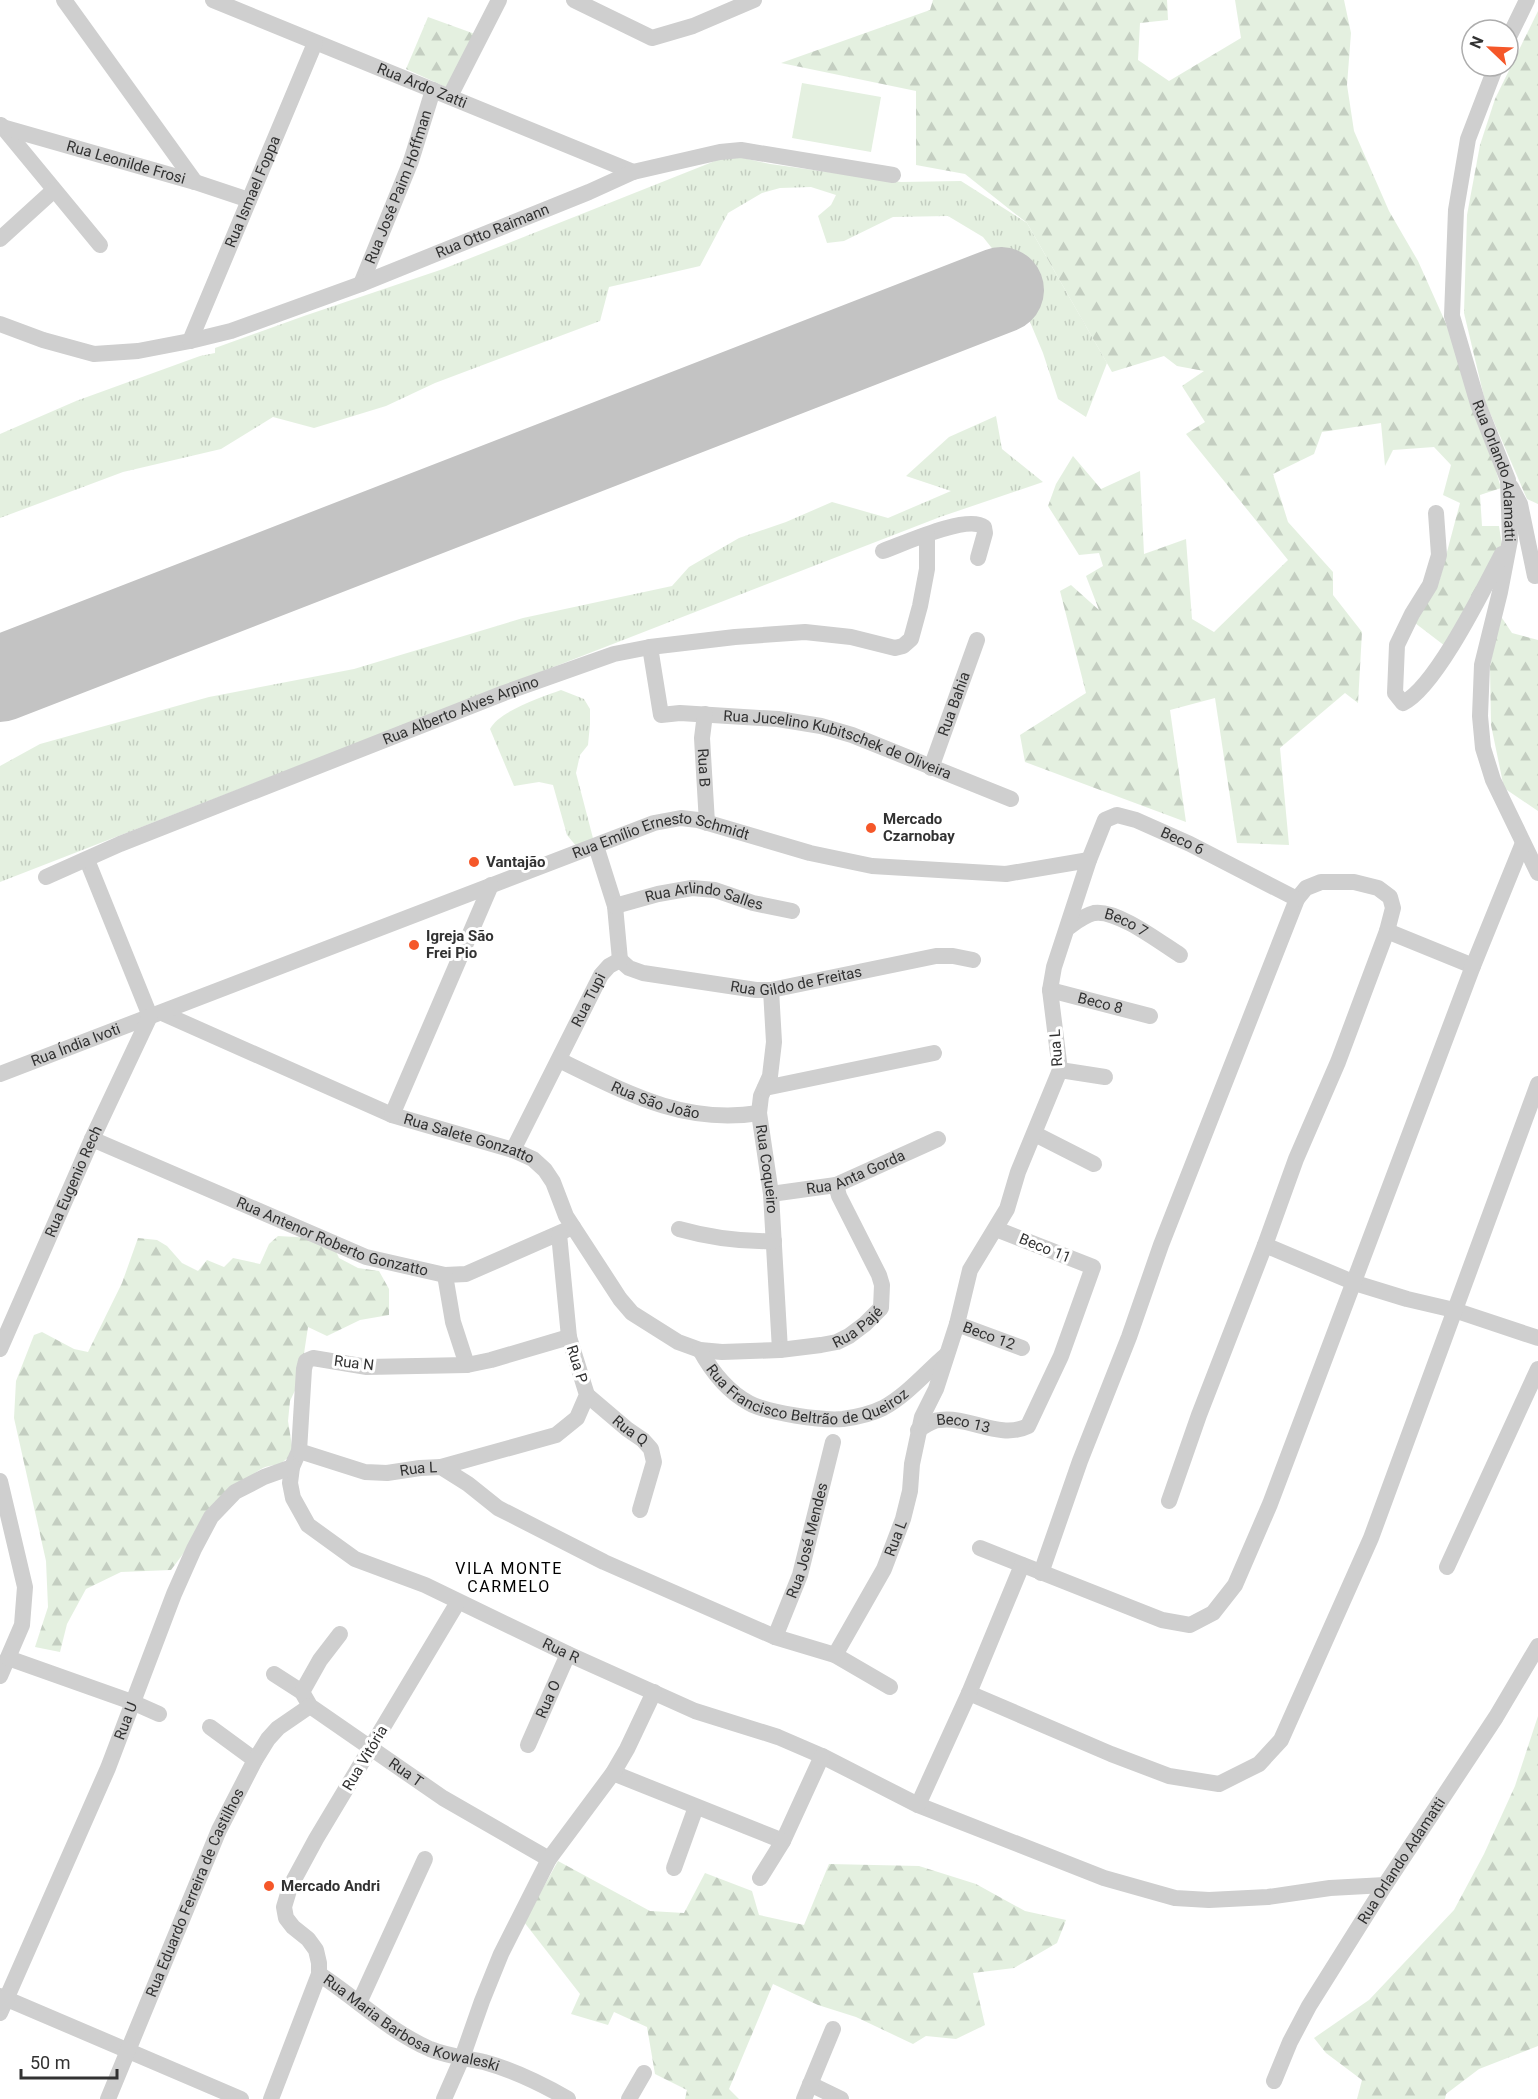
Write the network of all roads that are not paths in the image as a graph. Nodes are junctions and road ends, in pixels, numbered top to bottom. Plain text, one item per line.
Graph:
1 (64, 0) edge
2 (213, 0) edge
3 (499, 0) edge
4 (574, 0) edge
5 (754, 0) edge
6 (1527, 0) edge
7 (1518, 18) edge
8 (315, 43) junction
9 (1491, 78) edge
10 (433, 90) junction
11 (450, 96) junction
12 (1, 126) edge
13 (633, 172) junction
14 (893, 175) dead end
15 (195, 182) junction
16 (54, 190) junction
17 (249, 200) junction
18 (0, 239) edge
19 (100, 245) dead end
20 (361, 284) junction
21 (0, 324) edge
22 (190, 341) junction
23 (1508, 480) junction
24 (1436, 513) dead end
25 (927, 535) junction
26 (1510, 540) junction
27 (883, 551) dead end
28 (978, 558) dead end
29 (1535, 576) dead end
30 (977, 640) dead end
31 (650, 647) junction
32 (705, 714) junction
33 (931, 768) junction
34 (1011, 799) dead end
35 (707, 823) junction
36 (1523, 843) junction
37 (596, 846) junction
38 (87, 860) junction
39 (1089, 860) junction
40 (1538, 873) edge
41 (46, 877) dead end
42 (491, 885) junction
43 (1297, 898) junction
44 (615, 906) junction
45 (792, 910) dead end
46 (1069, 927) junction
47 (1387, 931) junction
48 (1180, 955) dead end
49 (620, 960) junction
50 (973, 960) dead end
51 (1473, 966) junction
52 (771, 990) junction
53 (1050, 990) junction
54 (156, 1015) junction
55 (1150, 1016) dead end
56 (934, 1053) dead end
57 (559, 1060) junction
58 (1060, 1070) junction
59 (0, 1074) edge
60 (1105, 1077) dead end
61 (1538, 1083) edge
62 (765, 1088) junction
63 (759, 1113) junction
64 (392, 1115) junction
65 (1035, 1134) junction
66 (92, 1139) junction
67 (938, 1139) dead end
68 (513, 1150) junction
69 (1094, 1164) dead end
70 (836, 1185) junction
71 (771, 1194) junction
72 (679, 1229) dead end
73 (996, 1229) junction
74 (566, 1231) junction
75 (774, 1241) junction
76 (1265, 1245) junction
77 (445, 1275) junction
78 (1355, 1283) junction
79 (1454, 1310) junction
80 (957, 1324) junction
81 (569, 1337) junction
82 (1538, 1338) edge
83 (1022, 1348) dead end
84 (0, 1350) edge
85 (700, 1350) junction
86 (780, 1350) junction
87 (947, 1355) junction
88 (467, 1365) junction
89 (1538, 1370) edge
90 (587, 1395) junction
91 (918, 1430) junction
92 (1009, 1431) joint
93 (833, 1442) dead end
94 (299, 1451) junction
95 (292, 1467) junction
96 (441, 1467) junction
97 (0, 1481) edge
98 (1169, 1501) dead end
99 (640, 1510) dead end
100 (308, 1525) joint
101 (980, 1548) dead end
102 (1022, 1565) junction
103 (1447, 1567) dead end
104 (1041, 1573) junction
105 (458, 1602) junction
106 (339, 1634) dead end
107 (775, 1637) junction
108 (1538, 1646) edge
109 (568, 1654) junction
110 (835, 1655) junction
111 (8, 1658) junction
112 (274, 1674) dead end
113 (0, 1676) edge
114 (890, 1687) dead end
115 (654, 1692) junction
116 (969, 1693) junction
117 (306, 1699) junction
118 (132, 1702) junction
119 (159, 1714) dead end
120 (210, 1727) dead end
121 (528, 1745) dead end
122 (371, 1748) junction
123 (822, 1756) junction
124 (255, 1760) junction
125 (613, 1773) junction
126 (918, 1805) junction
127 (696, 1807) junction
128 (783, 1840) junction
129 (425, 1859) dead end
130 (549, 1859) junction
131 (674, 1868) dead end
132 (760, 1878) dead end
133 (1385, 1885) junction
134 (285, 1918) joint
135 (319, 1974) junction
136 (2, 2002) edge
137 (359, 2003) junction
138 (833, 2029) dead end
139 (128, 2050) junction
140 (462, 2058) junction
141 (644, 2073) dead end
142 (1275, 2081) dead end
143 (807, 2091) edge
144 (108, 2099) edge
145 (241, 2099) edge
146 (272, 2099) edge
147 (444, 2099) edge
148 (568, 2099) edge
149 (629, 2099) edge
150 (841, 2099) edge

1 - 15 street
2 - 8 street, Rua Ardo Zatti
3 - 11 street
4 - 5 street
6 - 7 street
8 - 10 street, Rua Ardo Zatti
8 - 17 street, Rua Ismael Foppa
9 - 23 street, Rua Orlando Adamatti
10 - 11 street, Rua Ardo Zatti
10 - 20 street, Rua José Paim Hoffman
11 - 13 street, Rua Ardo Zatti
12 - 15 street, Rua Leonilde Frosi
12 - 16 street
13 - 14 street, Rua Otto Raimann
13 - 20 street, Rua Otto Raimann
15 - 17 street, Rua Leonilde Frosi
16 - 18 street
16 - 19 street
17 - 22 street, Rua Ismael Foppa
20 - 22 street, Rua Otto Raimann
21 - 22 street, Rua Otto Raimann
23 - 26 street, Rua Orlando Adamatti
23 - 29 street
24 - 26 street
25 - 27 street
25 - 28 street
25 - 31 street, Rua Alberto Alves Arpino
26 - 36 street, Rua Orlando Adamatti
30 - 33 street, Rua Bahia
31 - 32 street, Rua Jucelino Kubitschek de Oliveira
31 - 38 street, Rua Alberto Alves Arpino
32 - 33 street, Rua Jucelino Kubitschek de Oliveira
32 - 35 street, Rua B
33 - 34 street, Rua Jucelino Kubitschek de Oliveira
35 - 37 street, Rua Emílio Ernesto Schmidt
35 - 39 street, Rua Emílio Ernesto Schmidt
36 - 40 street, Rua Orlando Adamatti
36 - 51 street
37 - 42 street, Rua Emílio Ernesto Schmidt
37 - 44 street, Rua Tupi
38 - 41 street, Rua Alberto Alves Arpino
38 - 54 street
39 - 43 street, Beco 6
39 - 46 street, Rua L
42 - 54 street, Rua Emílio Ernesto Schmidt
42 - 64 street
43 - 47 street
43 - 104 street
44 - 45 street, Rua Arlindo Salles
44 - 49 street, Rua Tupi
46 - 48 street, Beco 7
46 - 53 street, Rua L
47 - 51 street
47 - 76 street
49 - 52 street, Rua Gildo de Freitas
49 - 57 street, Rua Tupi
50 - 52 street, Rua Gildo de Freitas
51 - 78 street
52 - 62 street, Rua Coqueiro
53 - 55 street, Beco 8
53 - 58 street, Rua L
54 - 59 street, Rua Índia Ivoti
54 - 64 street, Rua Salete Gonzatto
54 - 66 street, Rua Eugenio Rech
56 - 62 street
57 - 63 street, Rua São João
57 - 68 street, Rua Tupi
58 - 60 street
58 - 65 street, Rua L
61 - 79 street
62 - 63 street, Rua Coqueiro
63 - 71 street, Rua Coqueiro
64 - 68 street, Rua Salete Gonzatto
65 - 69 street
65 - 73 street, Rua L
66 - 77 street, Rua Antenor Roberto Gonzatto
66 - 84 street, Rua Eugenio Rech
67 - 70 street, Rua Anta Gorda
68 - 74 street, Rua Salete Gonzatto
70 - 71 street, Rua Anta Gorda
70 - 86 street, Rua Pajé
71 - 75 street, Rua Coqueiro
72 - 75 street
73 - 80 street, Rua L
73 - 92 street, Beco 11
74 - 77 street, Rua Antenor Roberto Gonzatto
74 - 81 street, Rua P
74 - 85 street, Rua Salete Gonzatto
75 - 86 street, Rua Coqueiro
76 - 78 street
76 - 98 street
77 - 88 street
78 - 79 street
78 - 104 street
79 - 82 street
79 - 116 street
80 - 83 street, Beco 12
80 - 87 street, Rua L
81 - 88 street, Rua N
81 - 90 street, Rua P
85 - 86 street, Rua Pajé
85 - 87 street, Rua Francisco Beltrão de Queiroz
87 - 91 street, Rua L
88 - 94 street, Rua N
89 - 103 street
90 - 96 street, Rua P
90 - 99 street, Rua Q
91 - 92 street, Beco 13
91 - 110 street, Rua L
93 - 107 street, Rua José Mendes
94 - 95 street, Rua N
94 - 96 street, Rua L
95 - 100 street, Rua N
95 - 118 street, Rua U
96 - 107 street, Rua L
97 - 111 street
100 - 105 street, Rua R
101 - 102 street
102 - 104 street
102 - 116 street
105 - 109 street, Rua R
105 - 122 street, Rua Vitória
106 - 117 street
107 - 110 street, Rua L
108 - 133 street, Rua Orlando Adamatti
109 - 115 street, Rua R
109 - 121 street, Rua O
110 - 114 street
111 - 113 street
111 - 118 street
112 - 117 street, Rua T
115 - 123 street, Rua R
115 - 125 street
116 - 126 street
117 - 122 street, Rua T
117 - 124 street, Rua Eduardo Ferreira de Castilhos
118 - 119 street
118 - 136 street, Rua U
120 - 124 street
122 - 130 street, Rua T
122 - 134 street, Rua Vitória
123 - 126 street, Rua R
123 - 128 street
124 - 139 street, Rua Eduardo Ferreira de Castilhos
125 - 127 street
125 - 130 street
126 - 133 street, Rua R
127 - 128 street
127 - 131 street
128 - 132 street
129 - 137 street
130 - 140 street
133 - 142 street, Rua Orlando Adamatti
134 - 135 street, Rua Maria Barbosa Kowaleski
135 - 137 street, Rua Maria Barbosa Kowaleski
135 - 146 street
136 - 139 street
137 - 140 street, Rua Maria Barbosa Kowaleski
138 - 143 street
139 - 144 street, Rua Eduardo Ferreira de Castilhos
139 - 145 street
140 - 147 street
140 - 148 street, Rua Maria Barbosa Kowaleski
141 - 149 street
143 - 150 street

